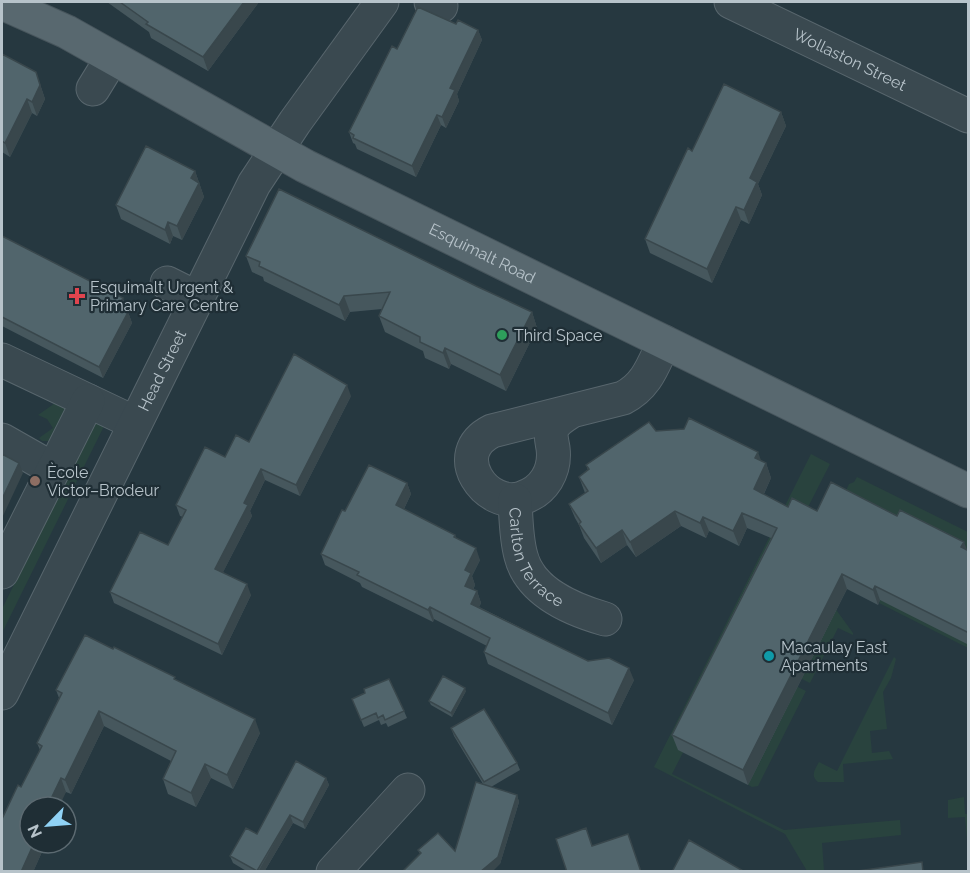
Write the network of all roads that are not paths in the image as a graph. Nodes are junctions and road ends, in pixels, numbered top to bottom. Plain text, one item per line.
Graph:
1 (382, 2) edge
2 (731, 2) edge
3 (2, 5) edge
4 (112, 58) junction
5 (93, 89) dead end
6 (969, 116) edge
7 (275, 151) junction
8 (167, 283) dead end
9 (196, 298) junction
10 (664, 342) junction
11 (2, 360) edge
12 (88, 401) junction
13 (572, 411) junction
14 (135, 423) junction
15 (2, 440) edge
16 (53, 469) junction
17 (969, 491) edge
18 (515, 500) junction
19 (2, 572) edge
20 (605, 619) dead end
21 (6, 673) edge
22 (408, 790) dead end
23 (333, 872) edge

1 - 7 street, Head Street
2 - 6 street, Wollaston Street
3 - 4 main road, Esquimalt Road
4 - 5 street
4 - 7 main road, Esquimalt Road
7 - 9 street, Head Street
7 - 10 main road, Esquimalt Road
8 - 9 street
9 - 14 street, Head Street
10 - 13 street, Carlton Terrace
10 - 17 main road, Esquimalt Road
11 - 12 street
12 - 14 street
12 - 16 street
13 - 18 street, Carlton Terrace
13 - 18 street, Carlton Terrace
14 - 21 street, Head Street
15 - 16 street
16 - 19 street
18 - 20 street, Carlton Terrace
22 - 23 street

